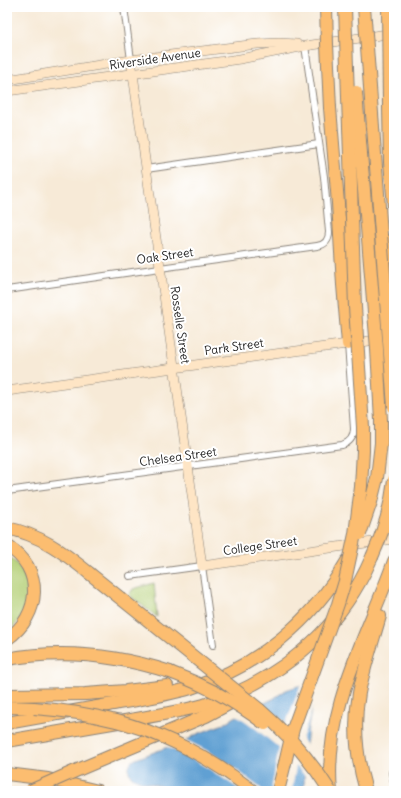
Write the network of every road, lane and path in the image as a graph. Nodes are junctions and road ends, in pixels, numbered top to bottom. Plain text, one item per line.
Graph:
1 (124, 7) edge
2 (326, 7) edge
3 (347, 7) edge
4 (364, 7) edge
5 (388, 7) edge
6 (394, 33) edge
7 (305, 46) junction
8 (131, 60) junction
9 (133, 74) junction
10 (41, 75) junction
11 (7, 80) edge
12 (26, 89) junction
13 (7, 91) edge
14 (320, 144) junction
15 (375, 146) junction
16 (146, 170) junction
17 (394, 206) edge
18 (160, 268) junction
19 (7, 290) edge
20 (394, 298) edge
21 (394, 337) edge
22 (348, 344) junction
23 (174, 368) junction
24 (7, 391) edge
25 (394, 407) edge
26 (188, 467) junction
27 (394, 480) edge
28 (7, 491) edge
29 (7, 528) edge
30 (394, 539) edge
31 (7, 546) edge
32 (394, 562) edge
33 (202, 566) junction
34 (130, 576) dead end
35 (7, 639) edge
36 (213, 645) dead end
37 (7, 659) edge
38 (287, 663) junction
39 (243, 665) junction
40 (7, 695) edge
41 (7, 708) edge
42 (7, 723) edge
43 (7, 741) edge
44 (284, 763) junction
45 (394, 766) edge
46 (7, 774) edge
47 (393, 780) edge
48 (30, 791) edge
49 (98, 791) edge
50 (253, 791) edge
51 (278, 791) edge
52 (281, 791) edge
53 (330, 791) edge
54 (366, 791) edge

1 - 8 street, Rosselle Street
2 - 22 highway, bridge
3 - 39 highway, bridge
3 - 44 highway, bridge
4 - 15 highway, bridge
5 - 17 highway, bridge
6 - 7 main road, Riverside Avenue
7 - 8 main road, Riverside Avenue
7 - 9 main road, Riverside Avenue
7 - 14 street
8 - 9 main road, Rosselle Street
8 - 10 main road, Riverside Avenue
9 - 12 main road, Riverside Avenue
9 - 16 main road, Rosselle Street
10 - 11 main road, Riverside Avenue
10 - 12 main road
12 - 13 main road, Riverside Avenue
14 - 16 street
14 - 18 street, Oak Street
15 - 20 highway, bridge
15 - 25 highway, bridge
16 - 18 main road, Rosselle Street
18 - 19 street, Oak Street
18 - 23 main road, Rosselle Street
21 - 22 main road, Park Street
22 - 23 main road, Park Street
22 - 26 street, Chelsea Street
23 - 24 main road, Park Street
23 - 26 main road, Rosselle Street
26 - 28 street, Chelsea Street
26 - 33 main road, Rosselle Street
27 - 38 highway, bridge
29 - 53 highway, bridge
30 - 33 main road, College Street
31 - 35 highway
32 - 53 highway
32 - 54 highway
33 - 34 street, College Street
33 - 36 street, Rosselle Street
37 - 53 highway, bridge
38 - 43 highway
38 - 48 highway, bridge
39 - 40 highway
39 - 42 highway
41 - 50 highway, bridge
44 - 51 highway
44 - 52 highway
45 - 47 street
46 - 49 highway

